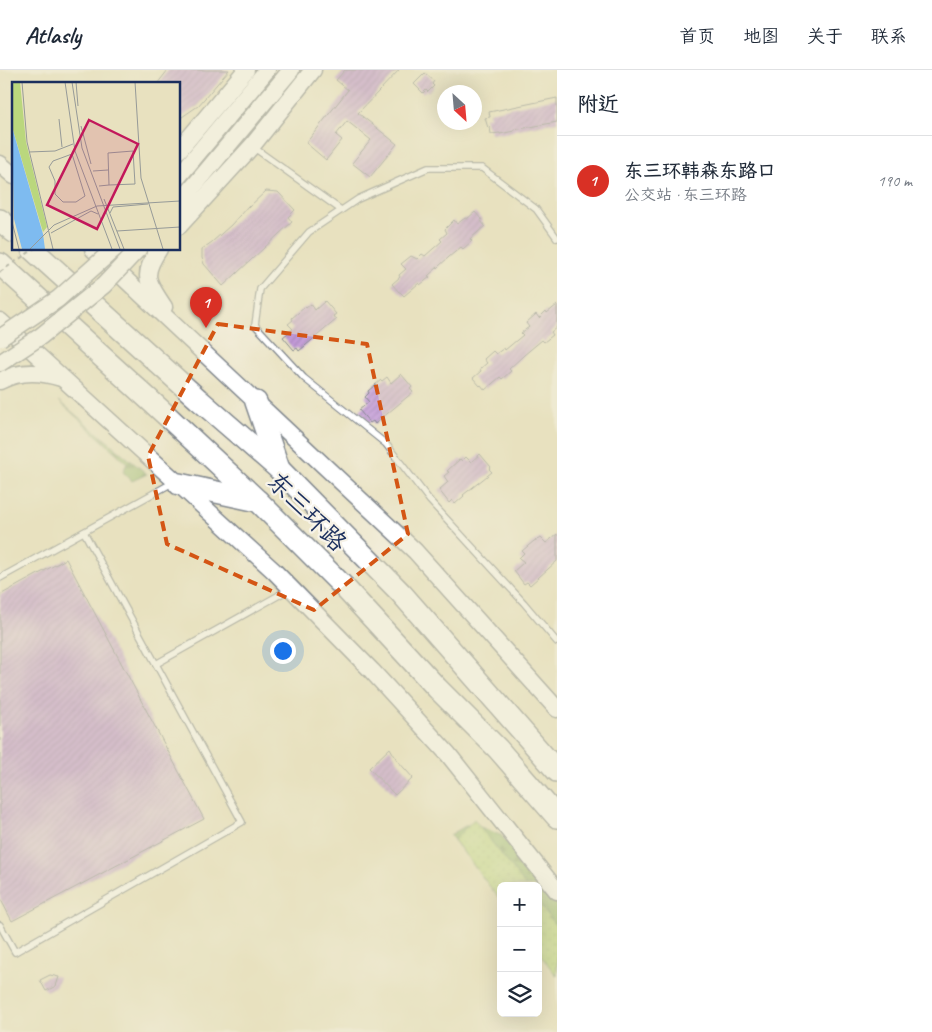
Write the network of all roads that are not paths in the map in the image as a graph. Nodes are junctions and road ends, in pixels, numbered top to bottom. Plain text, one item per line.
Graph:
1 (246, 70) edge
2 (267, 70) edge
3 (291, 70) edge
4 (313, 70) edge
5 (252, 146) junction
6 (180, 149) edge
7 (0, 164) edge
8 (12, 174) edge
9 (180, 175) edge
10 (180, 203) edge
11 (341, 210) junction
12 (0, 220) edge
13 (180, 225) edge
14 (12, 230) edge
15 (557, 238) edge
16 (34, 250) edge
17 (94, 250) edge
18 (113, 250) edge
19 (137, 250) edge
20 (158, 250) edge
21 (0, 264) edge
22 (0, 321) edge
23 (181, 331) junction
24 (0, 338) edge
25 (0, 363) edge
26 (65, 379) junction
27 (0, 381) edge
28 (256, 402) junction
29 (279, 469) junction
30 (177, 482) junction
31 (258, 501) junction
32 (84, 532) junction
33 (0, 578) edge
34 (290, 589) junction
35 (557, 642) edge
36 (156, 664) junction
37 (557, 709) edge
38 (557, 771) edge
39 (557, 817) edge
40 (557, 891) edge
41 (0, 925) edge

1 - 6 main road
2 - 9 main road
3 - 10 main road
4 - 5 main road
5 - 11 lane
5 - 13 main road
7 - 8 main road
11 - 15 lane
11 - 35 lane
12 - 14 highway
16 - 29 highway, 东三环路
17 - 23 main road
18 - 24 main road, bridge
19 - 25 main road, bridge
20 - 23 main road
21 - 31 highway, 东三环路
22 - 26 main road
23 - 28 main road
26 - 27 main road
26 - 30 main road
28 - 29 highway
28 - 37 main road
29 - 38 highway, 东三环路
30 - 31 highway
30 - 32 lane
30 - 34 main road
31 - 39 highway, 东三环路
32 - 33 lane
32 - 36 lane
34 - 36 lane
34 - 40 main road
36 - 41 lane

